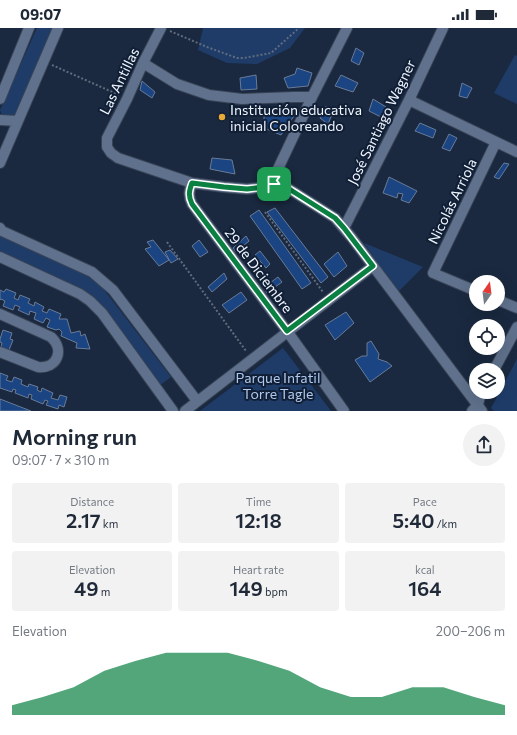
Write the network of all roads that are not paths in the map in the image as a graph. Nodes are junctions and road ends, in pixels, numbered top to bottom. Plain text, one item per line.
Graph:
1 (29, 28) edge
2 (58, 28) edge
3 (162, 28) edge
4 (347, 28) edge
5 (443, 28) edge
6 (143, 63) junction
7 (312, 98) junction
8 (0, 99) edge
9 (409, 100) junction
10 (0, 120) edge
11 (18, 121) junction
12 (496, 142) junction
13 (517, 152) edge
14 (0, 163) edge
15 (192, 183) junction
16 (274, 184) junction
17 (0, 228) edge
18 (344, 228) junction
19 (0, 257) edge
20 (373, 266) junction
21 (469, 288) edge
22 (505, 303) edge
23 (517, 308) edge
24 (0, 314) edge
25 (517, 327) edge
26 (287, 331) junction
27 (0, 352) edge
28 (498, 363) edge
29 (480, 399) edge
30 (197, 401) junction
31 (477, 409) edge
32 (173, 411) edge
33 (185, 411) edge
34 (344, 411) edge

1 - 8 street
2 - 11 street
3 - 6 street, Las Antillas
4 - 7 street
5 - 9 street, José Santiago Wagner
6 - 7 street
6 - 15 street, Las Antillas
7 - 16 street
9 - 12 street
9 - 18 street, José Santiago Wagner
10 - 11 street
11 - 14 street
12 - 13 street
12 - 21 street, Nicolás Arriola
15 - 16 street
15 - 26 street, 29 de Diciembre
16 - 18 street
17 - 30 street
18 - 20 street
19 - 32 street
20 - 26 street
20 - 31 street
22 - 23 street
24 - 27 street
25 - 28 street
26 - 30 street
26 - 34 street, 29 de Diciembre
29 - 31 street
30 - 33 street

